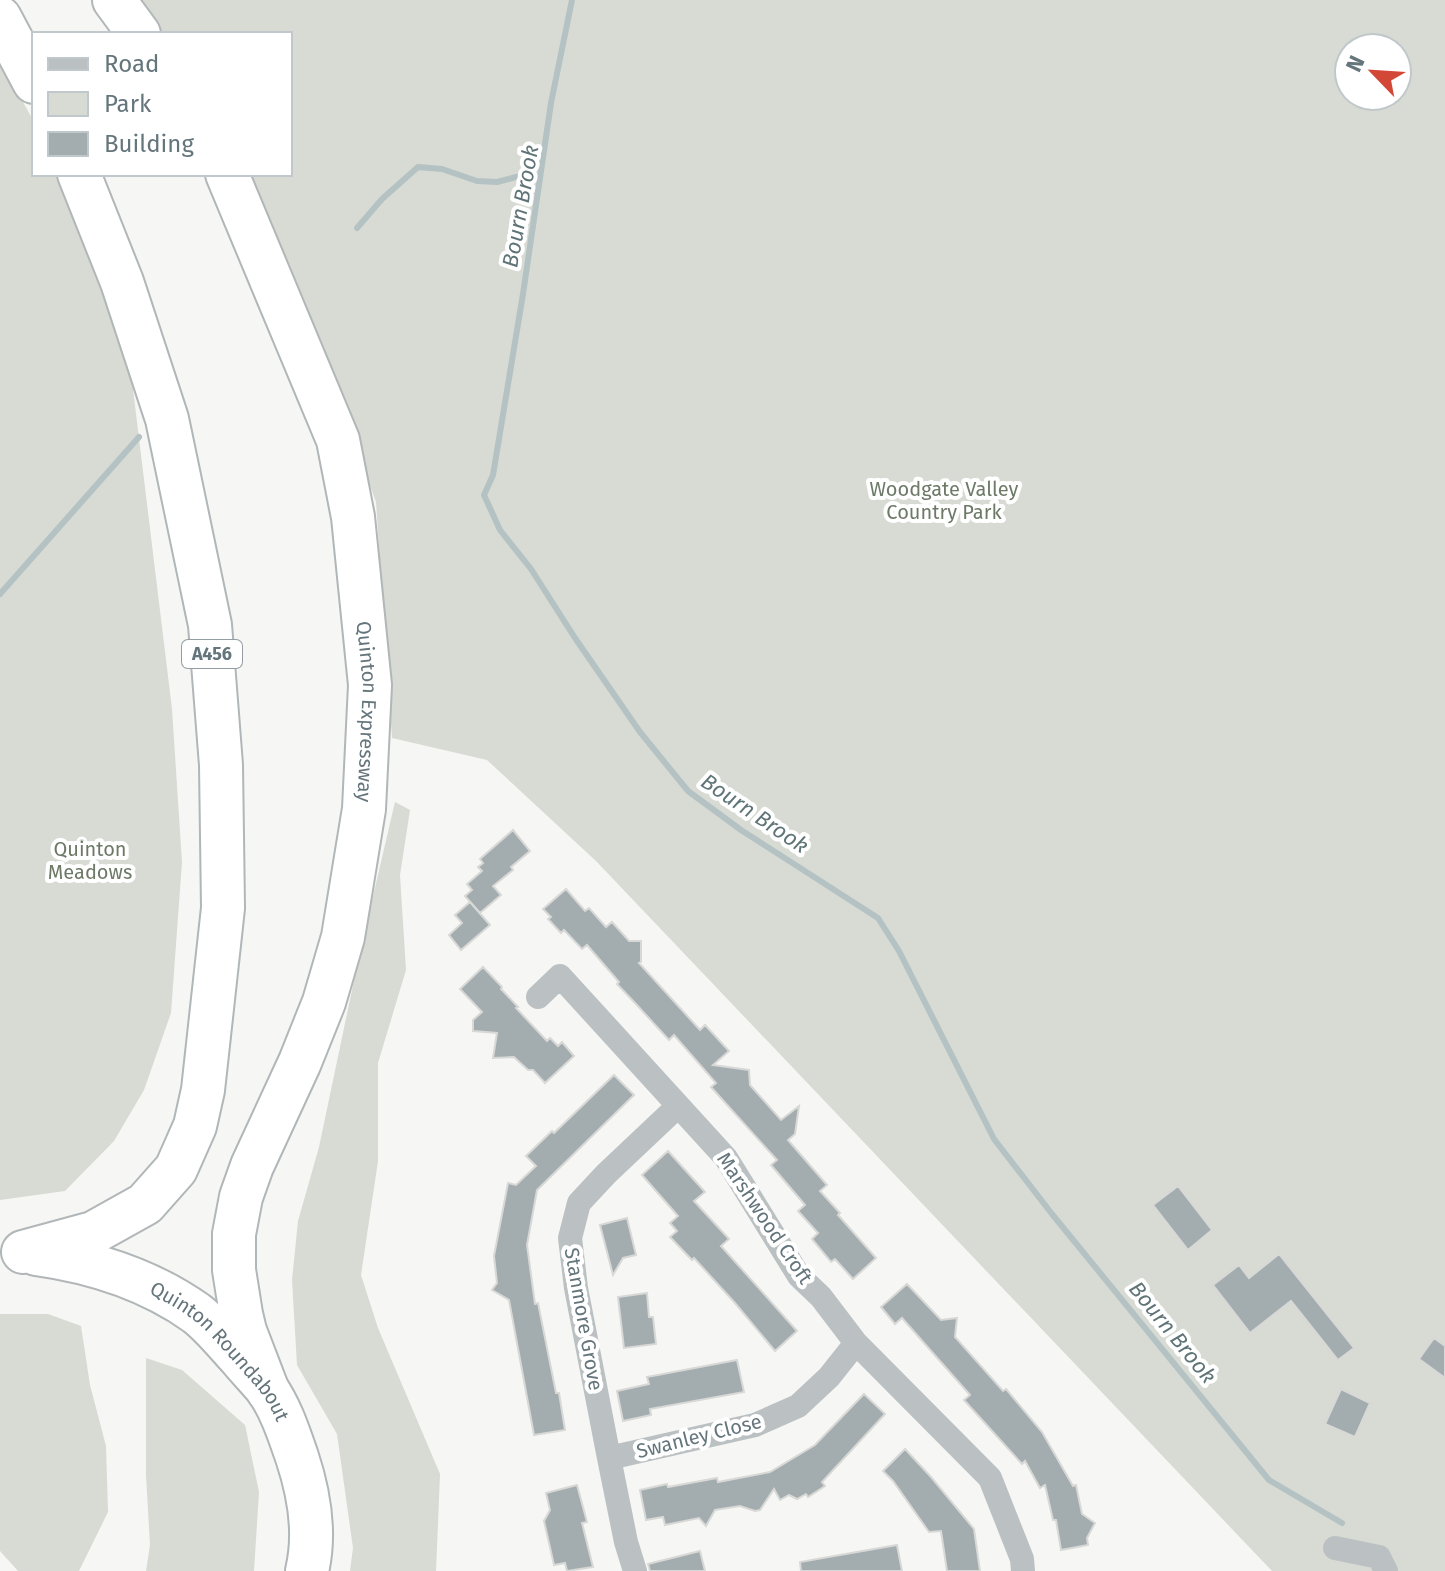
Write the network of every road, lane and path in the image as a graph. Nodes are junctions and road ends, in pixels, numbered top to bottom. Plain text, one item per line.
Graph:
1 (114, 0) edge
2 (0, 18) edge
3 (138, 32) edge
4 (32, 78) edge
5 (80, 176) edge
6 (228, 176) edge
7 (538, 997) dead end
8 (678, 1106) junction
9 (11, 1253) edge
10 (856, 1343) junction
11 (268, 1391) junction
12 (609, 1458) junction
13 (1335, 1548) dead end
14 (307, 1571) edge
15 (635, 1571) edge
16 (1023, 1571) edge
17 (1386, 1571) edge

1 - 3 highway
2 - 4 highway
5 - 9 highway, A456
6 - 11 highway, Quinton Expressway
7 - 8 street, Marshwood Croft
8 - 10 street, Marshwood Croft
8 - 12 street, Stanmore Grove
9 - 11 highway, Quinton Roundabout
10 - 12 street, Swanley Close
10 - 16 street, Marshwood Croft
11 - 14 highway, Quinton Roundabout
12 - 15 street, Stanmore Grove
13 - 17 street

